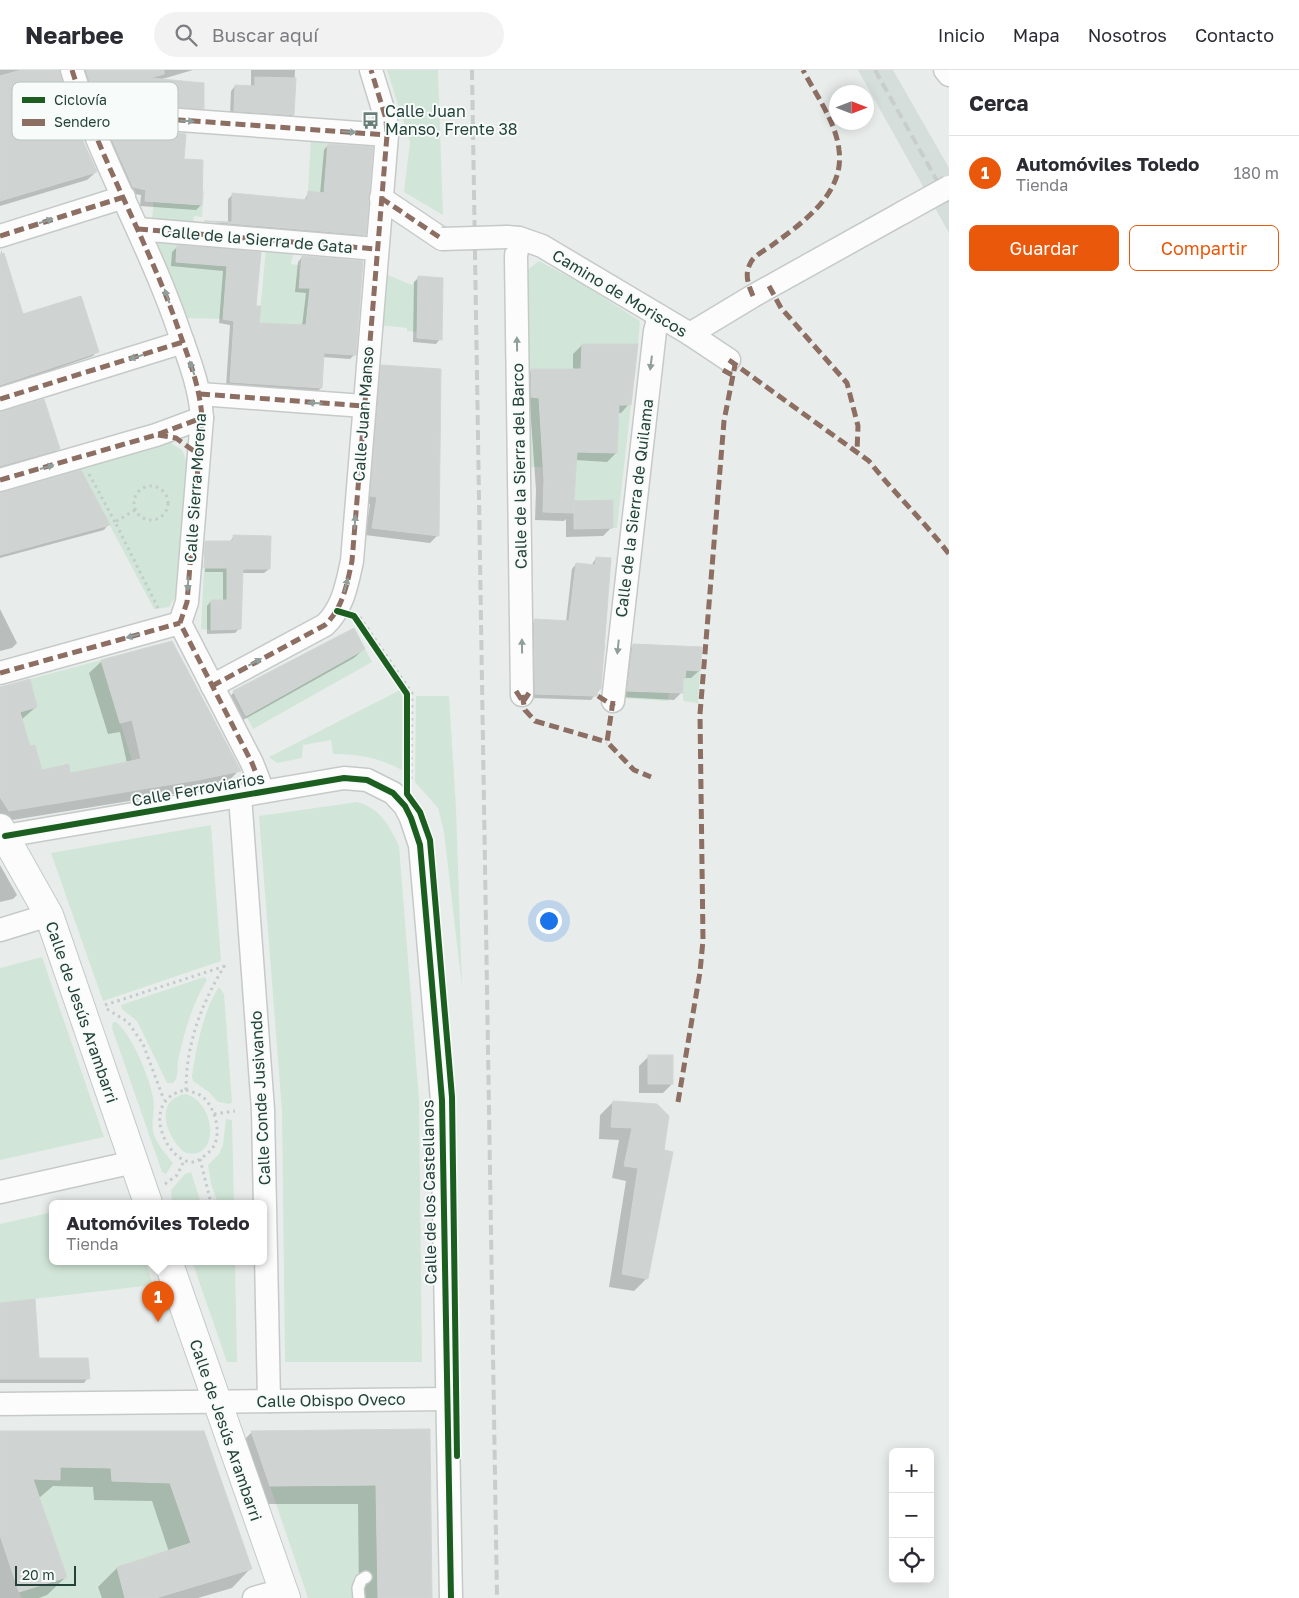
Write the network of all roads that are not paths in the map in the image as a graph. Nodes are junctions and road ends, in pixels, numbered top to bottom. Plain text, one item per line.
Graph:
1 (72, 70) edge
2 (371, 70) edge
3 (945, 70) edge
4 (949, 75) edge
5 (76, 82) edge
6 (178, 120) edge
7 (387, 135) junction
8 (97, 140) edge
9 (949, 187) edge
10 (124, 197) junction
11 (381, 198) junction
12 (138, 229) junction
13 (0, 236) edge
14 (513, 237) junction
15 (376, 249) junction
16 (659, 316) junction
17 (690, 334) junction
18 (183, 342) junction
19 (729, 360) dead end
20 (200, 394) junction
21 (0, 399) edge
22 (364, 406) junction
23 (202, 418) junction
24 (156, 434) junction
25 (198, 454) junction
26 (0, 480) edge
27 (180, 623) junction
28 (0, 673) edge
29 (212, 686) junction
30 (522, 695) dead end
31 (612, 700) dead end
32 (404, 787) joint
33 (263, 791) junction
34 (240, 796) junction
35 (2, 832) edge
36 (49, 916) junction
37 (0, 930) edge
38 (134, 1162) junction
39 (0, 1192) edge
40 (155, 1195) edge
41 (265, 1200) edge
42 (169, 1265) edge
43 (266, 1265) edge
44 (447, 1398) junction
45 (269, 1401) junction
46 (216, 1402) junction
47 (0, 1404) edge
48 (366, 1577) dead end
49 (284, 1594) edge
50 (254, 1598) edge
51 (359, 1598) edge
52 (451, 1598) edge

1 - 5 street, Calle Sierra Morena
2 - 7 street, Calle Juan Manso
3 - 4 street
6 -> 7 street
7 - 11 street, Calle Juan Manso
8 - 10 street, Calle Sierra Morena
9 - 17 street, bridge
10 - 12 street, Calle Sierra Morena
13 -> 10 street
11 - 14 street, bridge
11 - 15 street, Calle Juan Manso
12 - 15 street, Calle de la Sierra de Gata
18 -> 12 street, Calle Sierra Morena
14 - 16 street, Camino de Moriscos
30 -> 14 street, Calle de la Sierra del Barco
15 - 22 street, Calle Juan Manso
16 - 17 street, Camino de Moriscos
16 -> 31 street, Calle de la Sierra de Quilama
17 - 19 street, Camino de Moriscos
20 -> 18 street, Calle Sierra Morena
18 -> 21 street
22 -> 20 street
20 - 23 street, Calle Sierra Morena
29 -> 22 street, Calle Juan Manso
23 - 24 street
23 - 25 street, Calle Sierra Morena
24 - 25 street
26 -> 24 street
25 -> 27 street, Calle Sierra Morena
27 -> 28 street
27 - 29 street
29 - 33 street
32 - 33 street, Calle Ferroviarios
32 - 44 street, Calle de los Castellanos
33 - 34 street, Calle Ferroviarios
34 - 35 street, Calle Ferroviarios
34 - 41 street, Calle Conde Jusivando
35 - 36 main road, Calle de Jesús Arambarri
36 - 37 street
36 - 38 main road, Calle de Jesús Arambarri
38 - 39 street
38 - 40 main road, Calle de Jesús Arambarri
42 - 46 main road, Calle de Jesús Arambarri
43 - 45 street, Calle Conde Jusivando
44 - 45 street, Calle Obispo Oveco
44 - 52 street, Calle de los Castellanos
45 - 46 street, Calle Obispo Oveco
46 - 47 street, Calle Obispo Oveco
46 - 49 main road, Calle de Jesús Arambarri
48 - 51 lane
49 - 50 street

